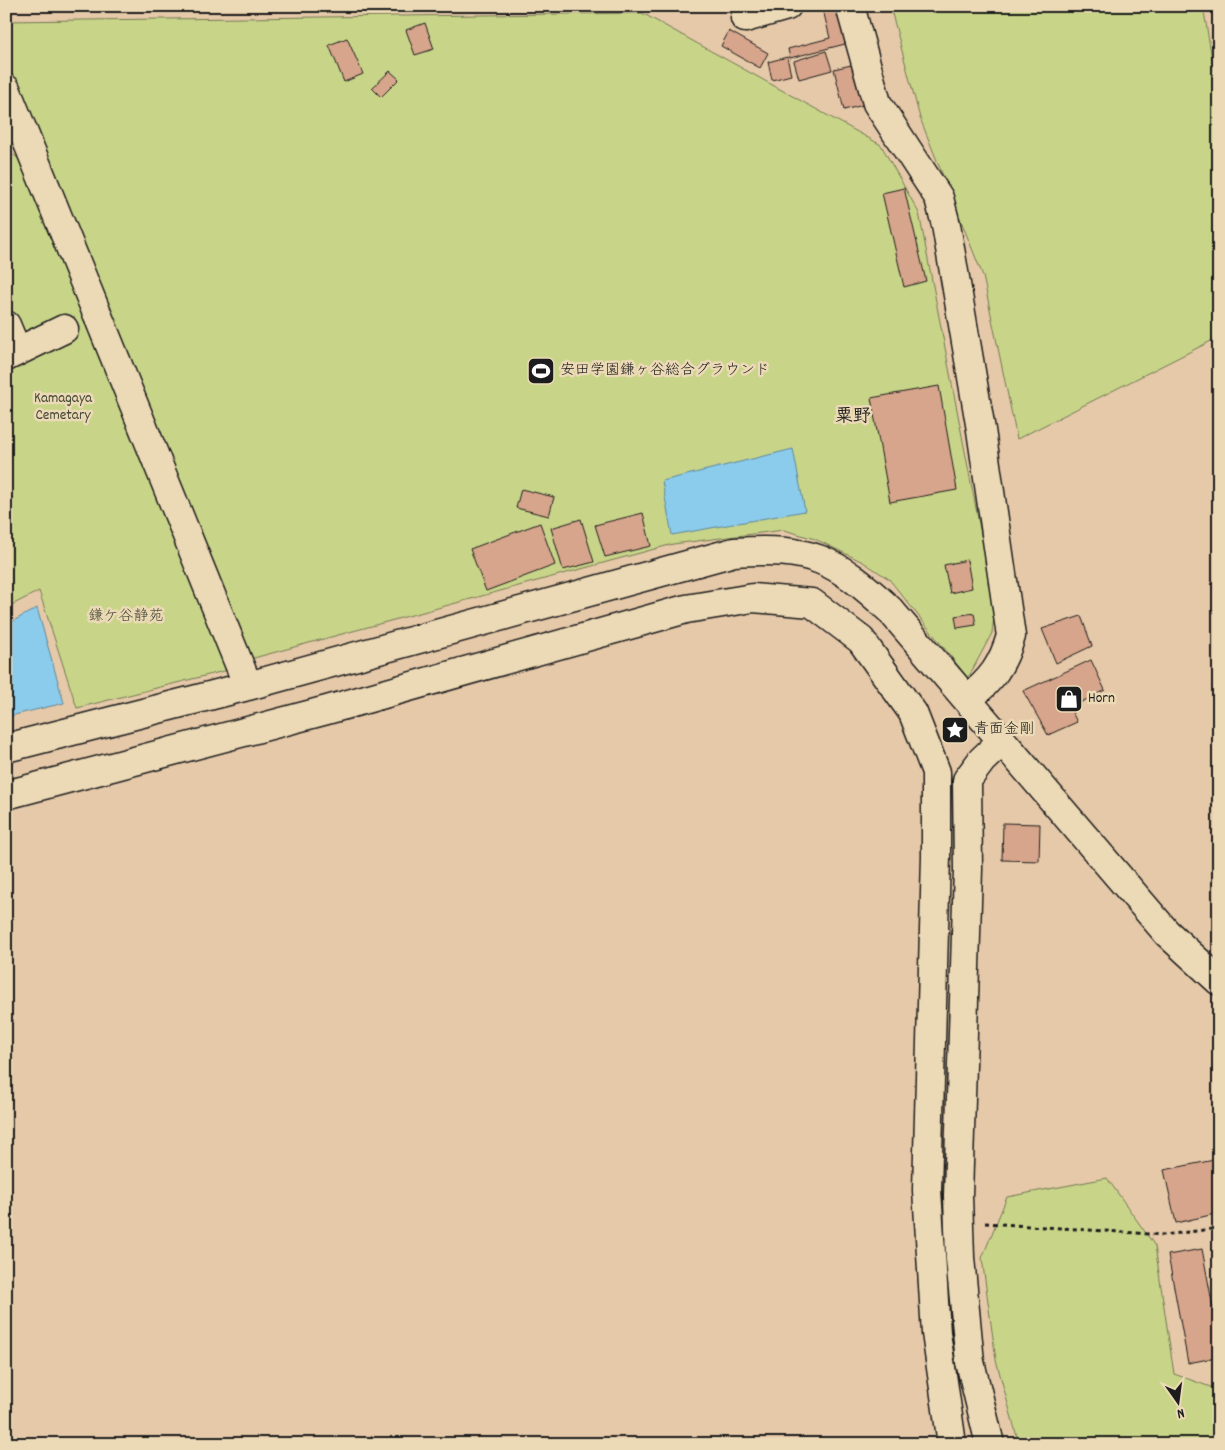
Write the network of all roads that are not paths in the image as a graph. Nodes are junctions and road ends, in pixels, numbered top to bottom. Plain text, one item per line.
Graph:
1 (787, 6) edge
2 (850, 6) edge
3 (745, 18) dead end
4 (6, 89) edge
5 (17, 137) edge
6 (6, 325) edge
7 (64, 329) dead end
8 (12, 354) edge
9 (248, 686) junction
10 (968, 699) junction
11 (1002, 742) junction
12 (6, 748) edge
13 (6, 795) edge
14 (1219, 981) edge
15 (952, 1444) edge
16 (990, 1444) edge

1 - 3 street
2 - 10 street
4 - 5 street
5 - 9 street
6 - 8 street
7 - 8 street
9 - 10 street
9 - 12 street
10 - 11 street
11 - 14 street
11 - 16 street
13 - 15 street

